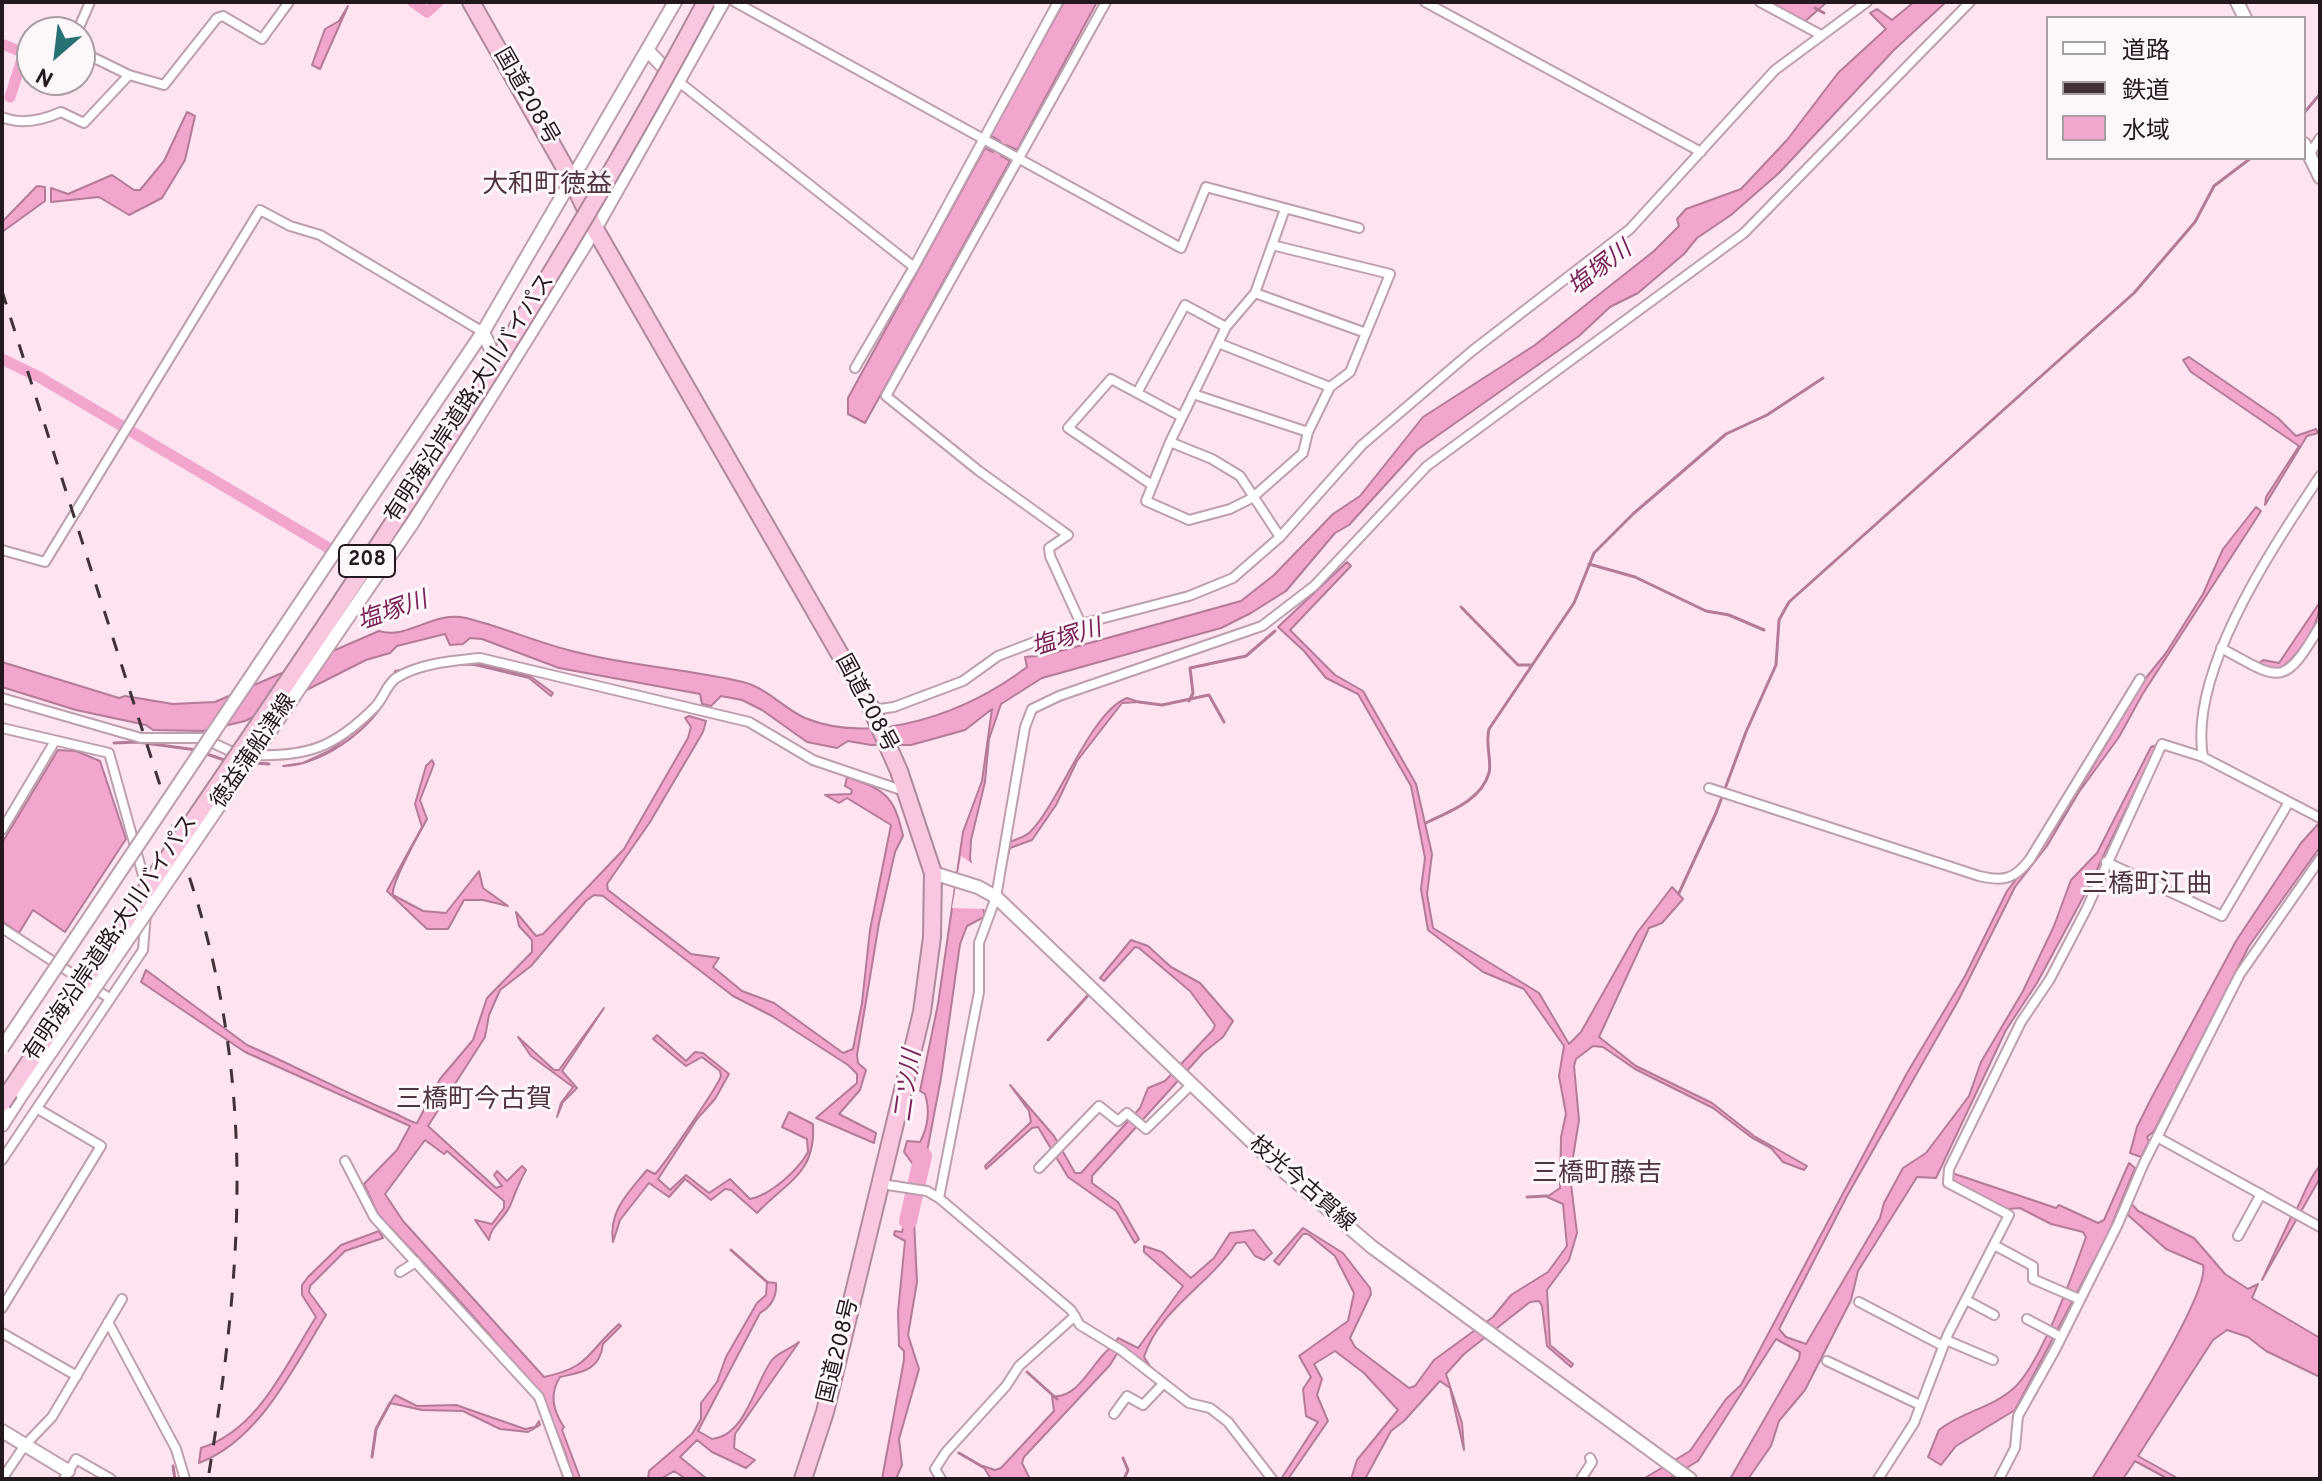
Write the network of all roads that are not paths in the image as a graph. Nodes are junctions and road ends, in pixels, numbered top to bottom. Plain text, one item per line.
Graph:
1 (289, 2) edge
2 (471, 2) edge
3 (675, 2) edge
4 (706, 2) edge
5 (723, 2) edge
6 (735, 2) edge
7 (1058, 2) edge
8 (1106, 2) edge
9 (1425, 2) edge
10 (1760, 2) edge
11 (1867, 2) edge
12 (1970, 2) edge
13 (1821, 35) junction
14 (648, 51) junction
15 (96, 59) edge
16 (129, 75) junction
17 (679, 82) junction
18 (2, 117) edge
19 (2320, 138) edge
20 (982, 139) junction
21 (2307, 149) edge
22 (1701, 152) junction
23 (1017, 158) junction
24 (2320, 177) edge
25 (573, 182) junction
26 (1285, 209) junction
27 (1359, 228) dead end
28 (595, 229) junction
29 (1272, 245) junction
30 (914, 267) junction
31 (1255, 293) junction
32 (1226, 327) junction
33 (483, 332) junction
34 (1366, 333) junction
35 (1218, 343) junction
36 (855, 368) dead end
37 (504, 377) junction
38 (1330, 387) junction
39 (1137, 393) junction
40 (1193, 394) junction
41 (1182, 417) junction
42 (1308, 432) junction
43 (1170, 442) junction
44 (2318, 482) edge
45 (1152, 485) junction
46 (1252, 498) junction
47 (1280, 537) junction
48 (2, 550) edge
49 (1081, 624) junction
50 (2320, 626) edge
51 (2221, 648) junction
52 (2140, 679) dead end
53 (2, 698) edge
54 (872, 710) junction
55 (2, 728) edge
56 (55, 741) junction
57 (2203, 757) junction
58 (1709, 788) dead end
59 (907, 792) junction
60 (2289, 802) junction
61 (2320, 818) edge
62 (2, 830) edge
63 (2320, 859) edge
64 (2106, 862) junction
65 (933, 873) junction
66 (991, 895) junction
67 (2, 928) edge
68 (109, 998) junction
69 (2, 1048) edge
70 (1189, 1082) junction
71 (2, 1103) edge
72 (38, 1109) junction
73 (2, 1125) edge
74 (2157, 1137) junction
75 (2, 1160) edge
76 (345, 1161) dead end
77 (1039, 1168) dead end
78 (881, 1184) junction
79 (2261, 1194) junction
80 (939, 1198) junction
81 (2320, 1227) edge
82 (2238, 1236) dead end
83 (1994, 1245) junction
84 (416, 1262) junction
85 (400, 1272) dead end
86 (2077, 1298) junction
87 (122, 1299) dead end
88 (1966, 1300) junction
89 (1859, 1302) dead end
90 (2, 1308) edge
91 (1994, 1315) dead end
92 (1075, 1316) junction
93 (2027, 1319) dead end
94 (108, 1322) junction
95 (2, 1333) edge
96 (2059, 1336) junction
97 (1944, 1343) junction
98 (1993, 1360) dead end
99 (1827, 1361) dead end
100 (77, 1376) junction
101 (1163, 1384) junction
102 (1920, 1405) junction
103 (1114, 1414) dead end
104 (2, 1431) edge
105 (25, 1445) junction
106 (1590, 1458) dead end
107 (66, 1475) edge
108 (2, 1479) edge
109 (111, 1479) edge
110 (185, 1479) edge
111 (569, 1479) edge
112 (803, 1479) edge
113 (941, 1479) edge
114 (1272, 1479) edge
115 (1581, 1479) edge
116 (1690, 1479) edge
117 (1878, 1479) edge
118 (1999, 1479) edge

1 - 16 street
2 - 25 highway, 国道208号
3 - 14 main road, 徳益蒲船津線
4 - 71 highway, 有明海沿岸道路;大川バイパス / 208, bridge
5 - 17 main road, 徳益蒲船津線
6 - 20 street
7 - 20 street
8 - 23 street
9 - 22 street
10 - 13 street
11 - 13 street
12 - 66 street
13 - 22 street
14 - 17 main road
14 - 25 main road, 徳益蒲船津線
15 - 16 street
16 - 18 street
17 - 28 main road, 徳益蒲船津線
17 - 30 street
19 - 21 street
20 - 23 street
20 - 30 street
21 - 24 main road
22 - 47 street
23 - 26 street
23 - 49 street
25 - 28 highway, 国道208号
25 - 33 main road, 徳益蒲船津線
26 - 27 street
26 - 29 street
28 - 37 main road, 徳益蒲船津線
28 - 54 highway, 国道208号
29 - 31 street
29 - 34 street
30 - 36 street
31 - 32 street
31 - 34 street
32 - 35 street
32 - 39 street
33 - 37 main road
33 - 48 street
33 - 69 main road, 徳益蒲船津線, bridge
34 - 38 street
35 - 38 street
35 - 40 street
37 - 73 main road, 徳益蒲船津線, bridge
38 - 42 street
39 - 41 street
39 - 45 street
40 - 41 street
40 - 42 street
41 - 43 street
42 - 46 street
43 - 45 street
43 - 46 street
44 - 51 street
45 - 46 street
46 - 47 street
47 - 49 street
49 - 54 street
50 - 51 street
51 - 57 street
52 - 58 street
53 - 59 street
54 - 59 highway, 国道208号
55 - 56 street
56 - 62 street
56 - 68 street
57 - 60 street
57 - 64 street
59 - 65 highway, 国道208号
60 - 61 street
60 - 64 street
63 - 74 street
64 - 83 street
65 - 66 main road, 枝光今古賀線
65 - 78 highway, 国道208号
66 - 70 main road, 枝光今古賀線
66 - 80 street
67 - 68 street
68 - 72 street
70 - 77 street
70 - 116 main road, 枝光今古賀線
72 - 75 street
72 - 90 street
74 - 79 street
74 - 86 street
76 - 84 street
78 - 80 street
78 - 112 highway, 国道208号
79 - 81 street
79 - 82 street
80 - 92 street
83 - 86 street
83 - 88 street
84 - 85 street
84 - 111 street
86 - 96 street
87 - 94 street
88 - 91 street
88 - 97 street
89 - 97 street
92 - 101 street
92 - 113 street
93 - 96 street
94 - 100 street
94 - 110 street
95 - 100 street
96 - 118 street
97 - 98 street
97 - 102 street
99 - 102 street
100 - 105 street
101 - 103 street
101 - 114 street
102 - 117 street
104 - 105 main road
105 - 107 main road
105 - 108 street
106 - 115 street
107 - 109 street

